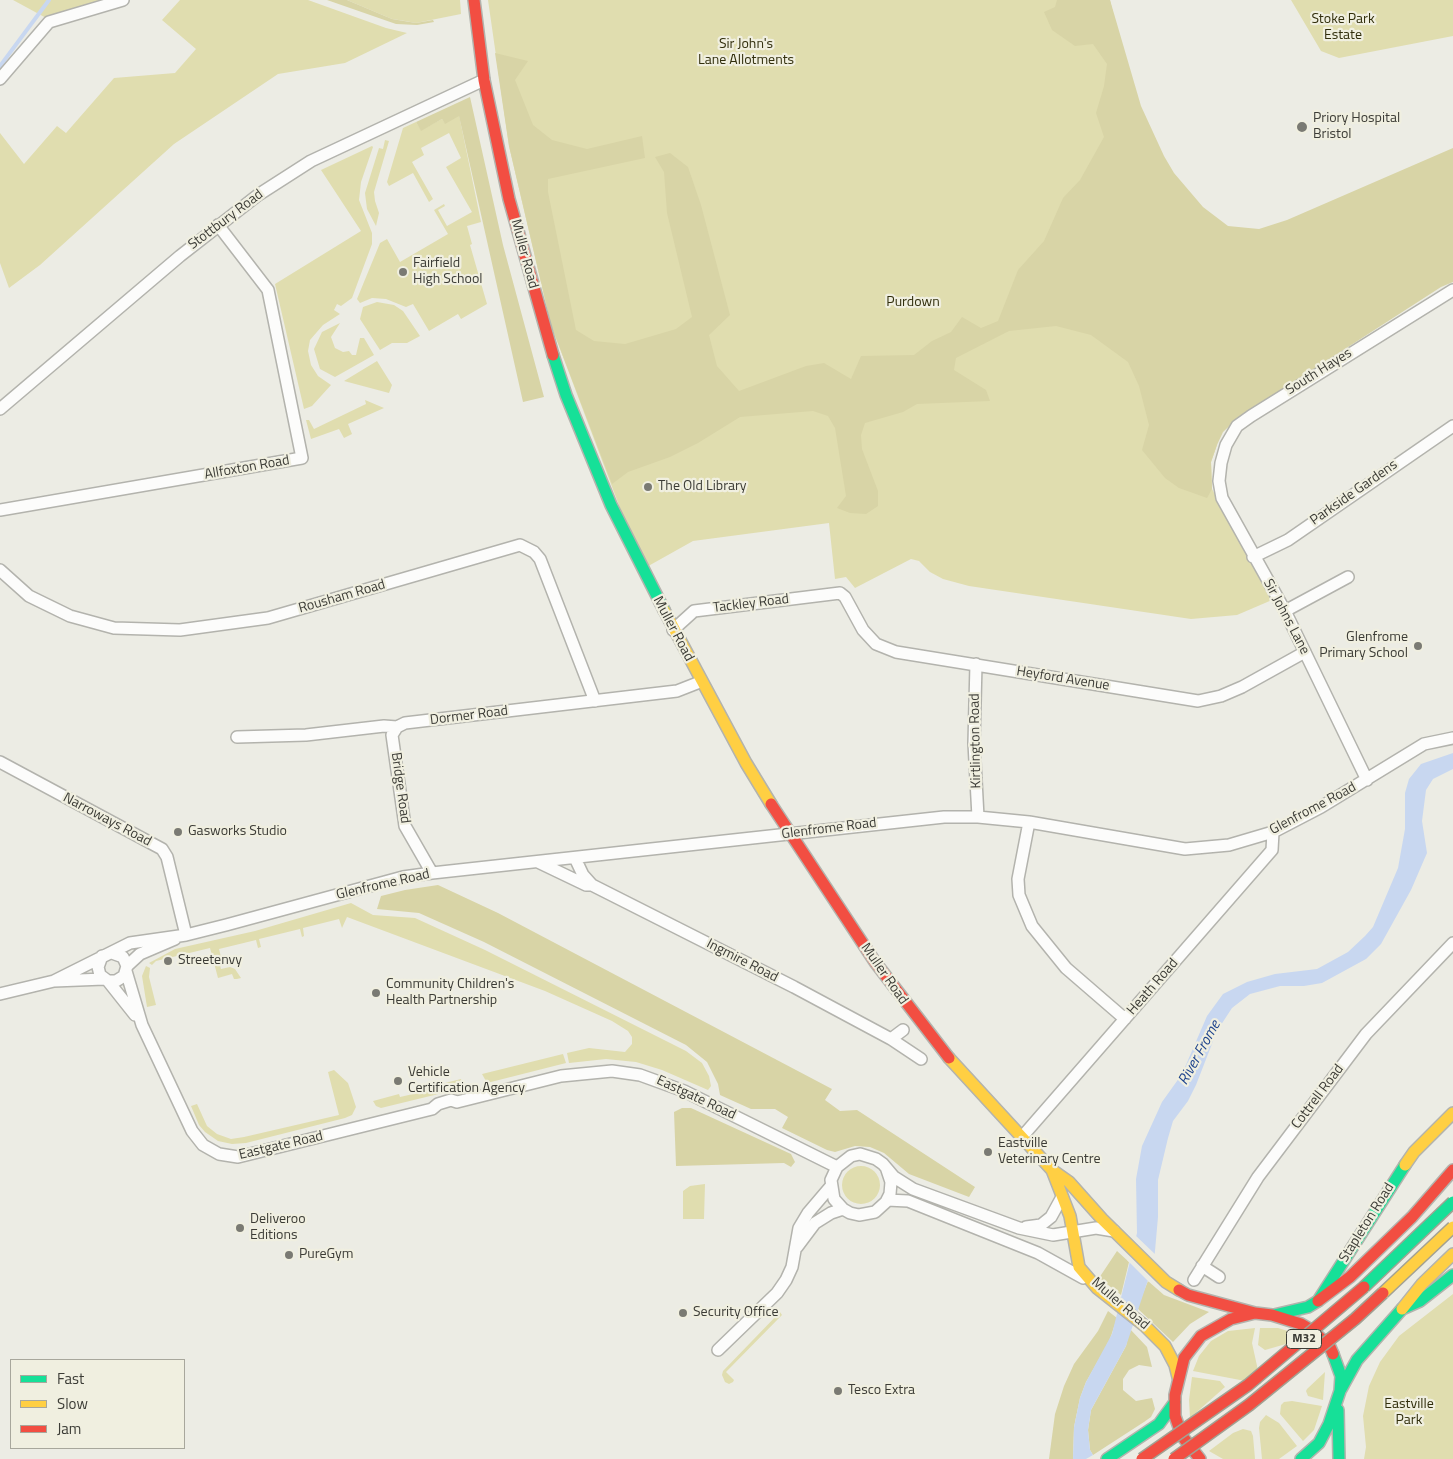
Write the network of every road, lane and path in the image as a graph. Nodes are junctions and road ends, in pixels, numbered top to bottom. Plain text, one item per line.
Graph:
1 (123, 0) edge
2 (474, 0) edge
3 (0, 79) edge
4 (484, 80) junction
5 (218, 225) junction
6 (1453, 290) edge
7 (0, 409) edge
8 (1453, 426) edge
9 (1219, 481) joint
10 (0, 510) edge
11 (1253, 557) junction
12 (0, 570) edge
13 (1348, 577) dead end
14 (837, 594) joint
15 (1285, 611) junction
16 (673, 630) junction
17 (1305, 652) junction
18 (976, 664) junction
19 (700, 682) junction
20 (596, 701) junction
21 (397, 727) junction
22 (237, 736) dead end
23 (1453, 738) edge
24 (0, 762) edge
25 (1367, 780) junction
26 (978, 817) junction
27 (1029, 822) junction
28 (1273, 832) junction
29 (789, 834) junction
30 (575, 858) junction
31 (538, 862) junction
32 (432, 873) junction
33 (592, 885) junction
34 (186, 935) junction
35 (1453, 943) edge
36 (107, 955) junction
37 (127, 968) junction
38 (106, 980) junction
39 (54, 982) junction
40 (0, 994) edge
41 (1125, 1019) junction
42 (142, 1025) junction
43 (902, 1030) dead end
44 (891, 1040) junction
45 (921, 1059) dead end
46 (1453, 1113) edge
47 (1021, 1138) junction
48 (837, 1166) junction
49 (887, 1170) junction
50 (1052, 1170) junction
51 (1453, 1170) edge
52 (831, 1186) junction
53 (1062, 1197) junction
54 (887, 1200) junction
55 (1453, 1202) edge
56 (843, 1209) junction
57 (1453, 1227) edge
58 (1019, 1228) junction
59 (1114, 1231) junction
60 (1073, 1233) junction
61 (794, 1252) junction
62 (1453, 1254) edge
63 (1202, 1266) junction
64 (1453, 1275) edge
65 (1219, 1277) dead end
66 (1194, 1280) dead end
67 (1102, 1291) junction
68 (1318, 1301) junction
69 (1402, 1309) junction
70 (1255, 1313) junction
71 (1272, 1315) junction
72 (718, 1350) dead end
73 (1178, 1378) junction
74 (1339, 1395) junction
75 (1175, 1402) junction
76 (1107, 1459) edge
77 (1142, 1459) edge
78 (1174, 1459) edge
79 (1200, 1459) edge
80 (1301, 1459) edge
81 (1339, 1459) edge

1 - 3 street
2 - 4 main road, Muller Road
4 - 5 street, Stottbury Road
4 - 16 main road, Muller Road
5 - 7 street, Stottbury Road
5 - 10 street, Allfoxton Road
6 - 9 street, South Hayes
8 - 11 street, Parkside Gardens
9 - 11 street, Sir Johns Lane
11 - 15 street, Sir Johns Lane
12 - 20 street, Rousham Road
13 - 15 street
14 - 16 street, Tackley Road
14 - 18 street, Heyford Avenue
15 - 17 street, Sir Johns Lane
16 - 19 main road, Muller Road
17 - 18 street, Heyford Avenue
17 - 25 street, Sir Johns Lane
18 - 26 street, Kirtlington Road
19 - 20 street, Dormer Road
19 - 29 main road, Muller Road
20 - 21 street, Dormer Road
21 - 22 street, Dormer Road
21 - 32 street, Bridge Road
23 - 25 street, Glenfrome Road
24 - 34 street, Narroways Road
25 - 28 street, Glenfrome Road
26 - 27 street, Glenfrome Road
26 - 29 street, Glenfrome Road
27 - 28 street, Glenfrome Road
27 - 41 street
28 - 41 street, Heath Road
29 - 30 street, Glenfrome Road
29 - 47 main road, Muller Road
30 - 31 street, Glenfrome Road
30 - 33 street, Ingmire Road
31 - 32 street, Glenfrome Road
31 - 33 street, Ingmire Road
32 - 34 street, Glenfrome Road
33 - 44 street, Ingmire Road
34 - 36 street, Glenfrome Road
34 - 37 street, Glenfrome Road
35 - 63 street, Cottrell Road
36 - 37 street
36 - 38 street
36 - 39 street, Glenfrome Road
37 - 38 street
37 - 42 street, Eastgate Road
38 - 39 street, Glenfrome Road
38 - 42 street, Eastgate Road
39 - 40 street, Glenfrome Road
41 - 47 street, Heath Road
42 - 48 street, Eastgate Road
43 - 44 street
44 - 45 street, Ingmire Road
46 - 68 main road, Stapleton Road
47 - 50 main road, Muller Road
48 - 49 street
48 - 52 street
49 - 54 street
49 - 58 street
50 - 53 main road, Muller Road
50 - 59 main road, Muller Road
51 - 68 main road
52 - 56 street
52 - 61 street
53 - 58 street
53 - 60 main road, Muller Road
54 - 56 street
54 - 67 street
55 - 77 main road, M32, bridge
56 - 61 street
57 - 78 main road, M32, bridge
58 - 60 street
59 - 60 street
59 - 70 main road, Muller Road
60 - 67 main road, Muller Road
61 - 72 street
62 - 69 main road
63 - 65 street
63 - 66 street, Cottrell Road
64 - 69 main road
67 - 73 main road, Muller Road
68 - 71 main road
69 - 74 main road
70 - 71 main road
70 - 73 main road
71 - 74 main road
73 - 75 main road
74 - 80 main road
74 - 81 main road
75 - 76 main road
75 - 79 main road

